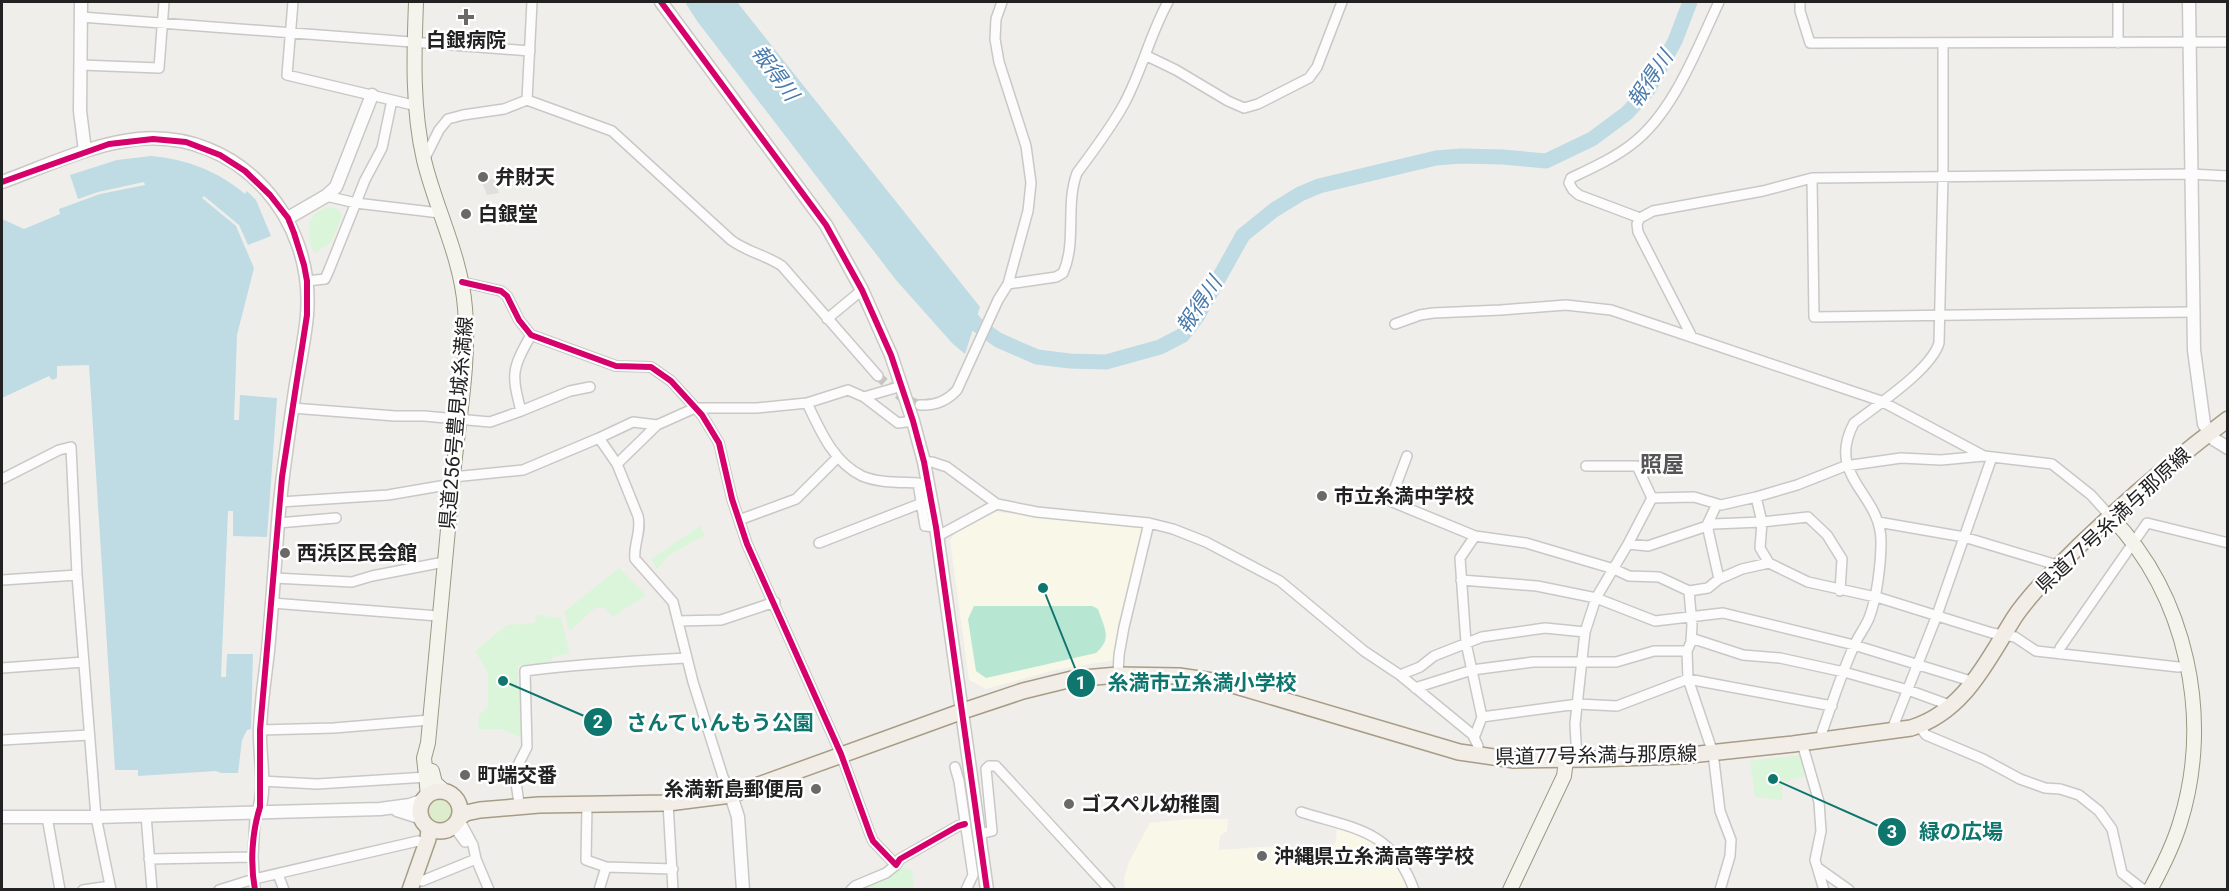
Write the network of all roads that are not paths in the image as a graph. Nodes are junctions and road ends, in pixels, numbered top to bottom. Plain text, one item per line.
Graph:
1 (81, 2) edge
2 (164, 2) edge
3 (293, 2) edge
4 (416, 2) edge
5 (532, 2) edge
6 (661, 2) edge
7 (1002, 2) edge
8 (1168, 2) edge
9 (1342, 2) edge
10 (1719, 2) edge
11 (1800, 2) edge
12 (2118, 2) edge
13 (2189, 2) edge
14 (81, 17) junction
15 (162, 23) junction
16 (290, 33) junction
17 (2189, 42) junction
18 (2228, 42) edge
19 (414, 43) junction
20 (1943, 43) junction
21 (2118, 43) junction
22 (530, 51) junction
23 (1145, 55) junction
24 (81, 65) junction
25 (372, 95) junction
26 (392, 100) junction
27 (527, 100) junction
28 (417, 106) junction
29 (85, 151) junction
30 (424, 160) junction
31 (2190, 174) junction
32 (1943, 176) junction
33 (2228, 176) edge
34 (1812, 178) junction
35 (2, 182) edge
36 (327, 196) junction
37 (356, 203) junction
38 (440, 213) junction
39 (288, 218) junction
40 (1640, 218) junction
41 (307, 281) junction
42 (462, 282) junction
43 (1008, 284) junction
44 (862, 290) junction
45 (2193, 312) junction
46 (1941, 316) junction
47 (827, 319) junction
48 (1395, 324) dead end
49 (531, 335) junction
50 (1692, 337) junction
51 (878, 376) tunnel mouth
52 (902, 386) junction
53 (590, 387) dead end
54 (864, 398) junction
55 (1881, 401) junction
56 (807, 403) junction
57 (920, 405) tunnel mouth
58 (292, 408) junction
59 (694, 408) junction
60 (521, 411) junction
61 (2228, 418) edge
62 (459, 420) junction
63 (913, 421) junction
64 (657, 425) junction
65 (2209, 433) junction
66 (599, 438) junction
67 (2228, 448) edge
68 (1407, 456) dead end
69 (1988, 456) junction
70 (838, 457) junction
71 (924, 462) junction
72 (617, 464) junction
73 (1586, 466) dead end
74 (1845, 466) junction
75 (2, 479) edge
76 (452, 480) junction
77 (1756, 497) junction
78 (1652, 498) junction
79 (280, 502) junction
80 (922, 503) junction
81 (997, 504) junction
82 (1717, 504) junction
83 (2111, 517) junction
84 (336, 518) dead end
85 (739, 520) junction
86 (1762, 522) junction
87 (1878, 522) junction
88 (278, 523) junction
89 (1149, 523) junction
90 (1707, 525) junction
91 (937, 532) junction
92 (1475, 536) junction
93 (1964, 537) junction
94 (819, 543) dead end
95 (2134, 543) junction
96 (2228, 543) edge
97 (1628, 544) junction
98 (444, 562) junction
99 (1769, 563) junction
100 (2060, 566) junction
101 (1614, 569) junction
102 (77, 575) junction
103 (274, 578) junction
104 (1719, 579) junction
105 (2, 580) edge
106 (1461, 580) junction
107 (1689, 591) junction
108 (1840, 591) junction
109 (1874, 597) junction
110 (1596, 598) junction
111 (775, 602) junction
112 (272, 603) junction
113 (1937, 615) junction
114 (438, 616) junction
115 (1692, 618) junction
116 (678, 621) junction
117 (1585, 632) junction
118 (2004, 636) junction
119 (1691, 638) junction
120 (1466, 642) junction
121 (1854, 645) junction
122 (1687, 651) junction
123 (2060, 654) junction
124 (686, 658) junction
125 (84, 662) junction
126 (1581, 662) junction
127 (1918, 664) junction
128 (2188, 666) junction
129 (2, 668) edge
130 (1472, 670) junction
131 (1844, 672) junction
132 (1118, 675) junction
133 (1400, 675) junction
134 (1688, 679) junction
135 (1974, 682) junction
136 (1415, 688) junction
137 (1908, 690) junction
138 (1578, 704) junction
139 (1832, 706) junction
140 (1952, 706) junction
141 (963, 711) junction
142 (1482, 717) junction
143 (430, 720) junction
144 (1919, 726) junction
145 (260, 730) junction
146 (1891, 732) junction
147 (89, 735) junction
148 (1474, 738) junction
149 (2, 740) edge
150 (1822, 741) junction
151 (428, 743) junction
152 (1802, 743) junction
153 (1713, 753) junction
154 (841, 754) junction
155 (1477, 756) junction
156 (1571, 760) junction
157 (955, 767) dead end
158 (427, 777) junction
159 (261, 781) junction
160 (450, 795) junction
161 (731, 795) junction
162 (426, 798) junction
163 (519, 803) junction
164 (668, 803) junction
165 (586, 804) junction
166 (539, 806) junction
167 (380, 809) junction
168 (1301, 812) dead end
169 (258, 813) junction
170 (146, 815) junction
171 (2, 817) edge
172 (47, 817) junction
173 (96, 817) junction
174 (443, 824) junction
175 (965, 824) junction
176 (980, 834) junction
177 (426, 844) junction
178 (253, 856) junction
179 (149, 859) junction
180 (476, 859) junction
181 (896, 865) junction
182 (606, 867) junction
183 (1818, 868) junction
184 (673, 869) junction
185 (278, 873) junction
186 (254, 879) junction
187 (987, 886) edge
188 (416, 887) edge
189 (967, 887) edge
190 (111, 888) edge
191 (1108, 889) edge
192 (60, 890) edge
193 (83, 890) edge
194 (153, 890) edge
195 (219, 890) edge
196 (255, 890) edge
197 (284, 890) edge
198 (489, 890) edge
199 (598, 890) edge
200 (673, 890) edge
201 (743, 890) edge
202 (851, 890) edge
203 (1414, 890) edge
204 (1510, 890) edge
205 (1720, 890) edge
206 (1824, 890) edge
207 (1849, 890) edge
208 (2149, 890) edge

1 - 14 street
2 - 15 street
3 - 16 street
4 - 19 main road, 県道256号豊見城糸満線
5 - 22 street
6 - 44 street
7 - 43 street
8 - 23 street
9 - 23 street
10 - 40 street
11 - 20 street
12 - 21 street
13 - 17 street
14 - 15 street
14 - 24 street
15 - 16 street
15 - 24 street
16 - 19 street
16 - 25 street
17 - 18 street
17 - 21 street
17 - 31 street
19 - 22 street
19 - 28 main road, 県道256号豊見城糸満線
20 - 21 street
20 - 32 street
22 - 27 street
23 - 43 street
24 - 29 street
25 - 26 street
25 - 36 street
26 - 28 street
26 - 37 street
27 - 30 street
27 - 47 street
28 - 30 main road, 県道256号豊見城糸満線
29 - 35 street
29 - 39 street
30 - 38 main road, 県道256号豊見城糸満線
31 - 32 street
31 - 33 street
31 - 45 street
32 - 34 street
32 - 46 street
34 - 40 street
34 - 46 street
36 - 37 street
36 - 39 street
37 - 38 street
37 - 41 street
38 - 42 main road, 県道256号豊見城糸満線
39 - 41 street
40 - 50 street
41 - 58 street
42 - 49 street
42 - 62 main road, 県道256号豊見城糸満線
43 - 57 street
44 - 47 street
44 - 52 street
45 - 46 street
45 - 65 street
46 - 55 street
47 - 51 street
48 - 50 street
49 - 59 street
49 - 60 street
50 - 55 street
52 - 54 street
52 - 63 street
53 - 60 street
54 - 56 street
54 - 63 street
55 - 69 street
55 - 74 street
56 - 59 street
56 - 70 street
58 - 62 street
58 - 79 street
59 - 64 street
59 - 85 street
60 - 62 street
61 - 65 main road, 県道77号糸満与那原線
62 - 76 main road, 県道256号豊見城糸満線
63 - 71 street
64 - 66 street
64 - 72 street
65 - 67 street
65 - 83 main road, 県道77号糸満与那原線
66 - 72 street
66 - 76 street
68 - 92 street
69 - 74 street
69 - 83 street
69 - 93 street
70 - 80 street
70 - 85 street
71 - 81 street
71 - 91 street
72 - 116 street
73 - 78 street
74 - 77 street
74 - 87 street
75 - 102 street
76 - 79 street
76 - 98 main road, 県道256号豊見城糸満線
77 - 82 street
77 - 86 street
78 - 82 street
78 - 97 street
79 - 88 street
80 - 91 street
80 - 94 street
81 - 89 street
81 - 91 street
82 - 90 street
83 - 95 main road
83 - 100 main road, 県道77号糸満与那原線
84 - 88 street
85 - 111 street
86 - 90 street
86 - 99 street
86 - 108 street
87 - 93 street
87 - 109 street
88 - 103 street
89 - 132 street
89 - 133 street
90 - 97 street
90 - 104 street
91 - 141 street
92 - 101 street
92 - 106 street
93 - 100 street
93 - 113 street
95 - 96 street
95 - 123 street
95 - 128 main road
97 - 101 street
98 - 103 street
98 - 114 main road, 県道256号豊見城糸満線
99 - 104 street
99 - 108 street
100 - 118 main road, 県道77号糸満与那原線
101 - 107 street
101 - 110 street
102 - 105 street
102 - 125 street
103 - 112 street
104 - 107 street
106 - 110 street
106 - 120 street
107 - 115 street
108 - 109 street
109 - 113 street
109 - 121 street
110 - 115 street
110 - 117 street
111 - 116 street
111 - 154 street
112 - 114 street
112 - 145 street
113 - 118 street
113 - 127 street
114 - 143 main road, 県道256号豊見城糸満線
115 - 119 street
115 - 121 street
116 - 124 street
117 - 120 street
117 - 126 street
118 - 123 street
118 - 135 main road, 県道77号糸満与那原線
119 - 122 street
119 - 131 street
120 - 130 street
120 - 133 street
121 - 127 street
121 - 131 street
122 - 126 street
122 - 134 street
123 - 128 street
124 - 161 street
124 - 163 street
125 - 129 street
125 - 147 street
126 - 130 street
126 - 138 street
127 - 135 street
127 - 137 street
128 - 208 main road
130 - 136 street
130 - 142 street
131 - 137 street
131 - 139 street
132 - 141 main road, 県道77号糸満与那原線
132 - 155 main road, 県道77号糸満与那原線
133 - 136 street
134 - 138 street
134 - 139 street
134 - 153 street
135 - 140 main road, 県道77号糸満与那原線
136 - 148 street
137 - 140 street
137 - 146 street
138 - 142 street
138 - 156 street
139 - 150 street
140 - 144 main road, 県道77号糸満与那原線
141 - 154 main road, 県道77号糸満与那原線
141 - 176 street
142 - 148 street
143 - 145 street
143 - 151 main road, 県道256号豊見城糸満線
144 - 146 main road, 県道77号糸満与那原線
144 - 208 street
145 - 159 street
146 - 150 main road, 県道77号糸満与那原線
147 - 149 street
147 - 173 street
148 - 155 street
150 - 152 main road, 県道77号糸満与那原線
151 - 158 main road, 県道256号豊見城糸満線
151 - 160 main road, 県道256号豊見城糸満線
152 - 153 main road, 県道77号糸満与那原線
152 - 183 street
153 - 156 main road, 県道77号糸満与那原線
153 - 205 street
154 - 161 main road, 県道77号糸満与那原線
154 - 181 street
155 - 156 main road, 県道77号糸満与那原線
156 - 204 main road
157 - 175 street
158 - 159 street
158 - 162 main road, 県道256号豊見城糸満線
159 - 169 street
160 - 162 main road, 県道77号糸満与那原線
160 - 163 main road, 県道77号糸満与那原線
160 - 174 main road
161 - 164 main road, 県道77号糸満与那原線
161 - 201 street
162 - 167 street
162 - 174 main road
163 - 166 main road, 県道77号糸満与那原線
164 - 165 main road, 県道77号糸満与那原線
164 - 184 street
165 - 166 main road, 県道77号糸満与那原線
165 - 182 street
166 - 174 main road, 県道77号糸満与那原線
167 - 169 street
167 - 174 street
168 - 203 street
169 - 170 street
169 - 178 street
170 - 173 street
170 - 179 street
171 - 172 street
172 - 173 street
172 - 192 street
173 - 190 street
174 - 177 main road
174 - 180 street
174 - 188 main road
175 - 181 street
175 - 189 street
176 - 187 street
176 - 191 street
177 - 185 street
177 - 188 main road
178 - 179 street
178 - 186 street
179 - 194 street
180 - 188 street
180 - 198 street
181 - 202 street
182 - 184 street
182 - 199 street
183 - 206 street
183 - 207 street
184 - 200 street
185 - 186 street
185 - 197 street
186 - 195 street
186 - 196 street
187 - 189 street
190 - 193 street

